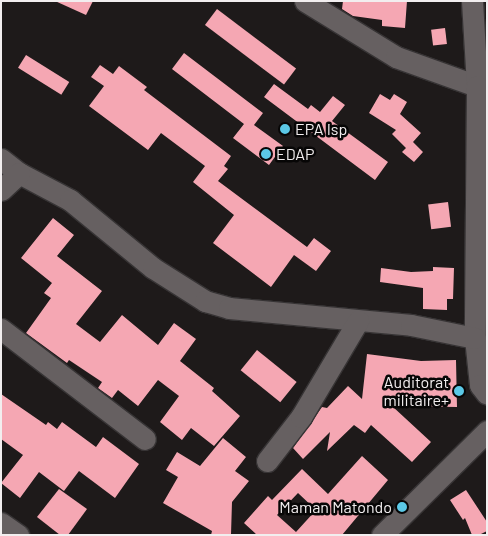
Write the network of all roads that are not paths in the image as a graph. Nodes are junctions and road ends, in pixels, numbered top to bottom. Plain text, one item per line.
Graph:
1 (304, 1) edge
2 (472, 1) edge
3 (477, 86) junction
4 (1, 159) edge
5 (19, 173) junction
6 (1, 190) edge
7 (358, 321) junction
8 (1, 330) edge
9 (476, 338) junction
10 (487, 394) edge
11 (487, 431) edge
12 (145, 440) dead end
13 (267, 461) dead end
14 (1, 523) edge
15 (384, 534) edge
16 (18, 535) edge

1 - 3 street
2 - 3 street
3 - 9 street
4 - 5 street
5 - 6 street
5 - 7 street
7 - 9 street
7 - 13 street
8 - 12 street
9 - 10 street
11 - 15 street
14 - 16 street

